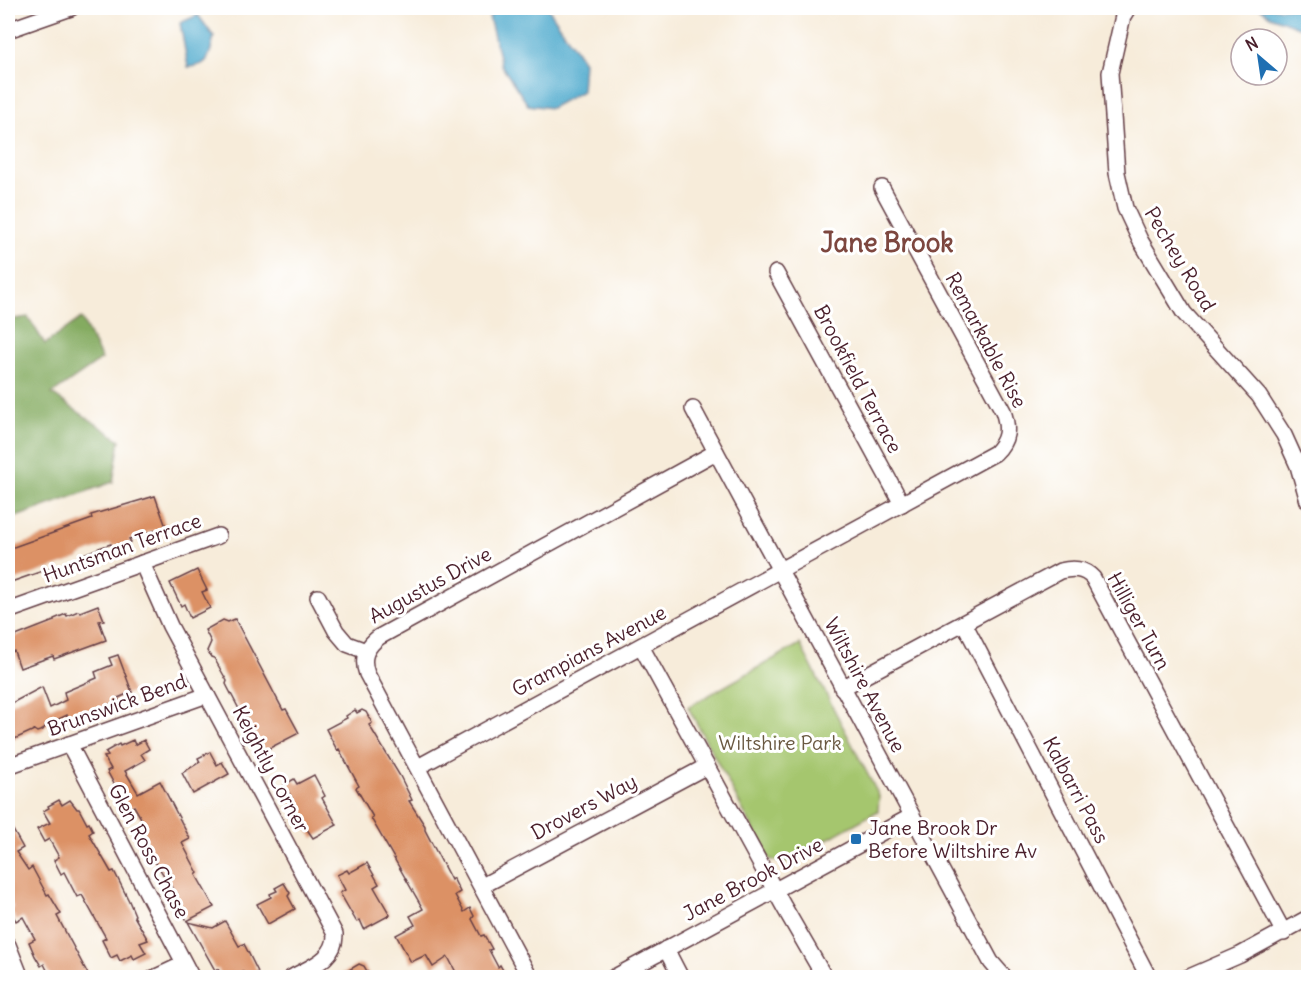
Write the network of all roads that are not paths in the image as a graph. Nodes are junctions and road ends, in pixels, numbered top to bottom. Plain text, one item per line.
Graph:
1 (71, 8) edge
2 (1128, 8) edge
3 (8, 30) edge
4 (882, 188) dead end
5 (777, 273) dead end
6 (693, 410) dead end
7 (716, 452) junction
8 (1308, 501) edge
9 (902, 504) junction
10 (218, 536) dead end
11 (142, 563) junction
12 (780, 571) junction
13 (318, 597) dead end
14 (8, 611) edge
15 (964, 623) junction
16 (641, 646) junction
17 (366, 651) junction
18 (842, 688) junction
19 (207, 695) junction
20 (69, 744) junction
21 (8, 766) edge
22 (707, 766) junction
23 (418, 767) junction
24 (912, 816) junction
25 (482, 886) junction
26 (775, 891) junction
27 (1308, 918) edge
28 (1284, 933) junction
29 (8, 945) edge
30 (666, 950) junction
31 (184, 964) junction
32 (21, 978) edge
33 (154, 978) edge
34 (192, 978) edge
35 (291, 978) edge
36 (531, 978) edge
37 (613, 978) edge
38 (681, 978) edge
39 (825, 978) edge
40 (1005, 978) edge
41 (1149, 978) edge
42 (1187, 978) edge

1 - 3 street
2 - 8 street, Pechey Road
4 - 9 street, Remarkable Rise
5 - 9 street, Brookfield Terrace
6 - 7 street, Wiltshire Avenue
7 - 12 street, Wiltshire Avenue
7 - 17 street, Augustus Drive
9 - 12 street, Remarkable Rise
10 - 11 street, Huntsman Terrace
11 - 14 street, Huntsman Terrace
11 - 19 street, Keightly Corner
12 - 16 street, Grampians Avenue
12 - 18 street, Wiltshire Avenue
13 - 17 street
15 - 18 street, Hilliger Turn
15 - 28 street, Hilliger Turn
15 - 41 street, Kalbarri Pass
16 - 22 street
16 - 23 street, Grampians Avenue
17 - 23 street, Augustus Drive
18 - 24 street, Wiltshire Avenue
19 - 20 street, Brunswick Bend
19 - 35 street, Keightly Corner
20 - 21 street, Brunswick Bend
20 - 31 street, Glen Ross Chase
22 - 25 street, Drovers Way
22 - 26 street
23 - 25 street, Augustus Drive
24 - 26 street, Jane Brook Drive
24 - 40 street, Wiltshire Avenue
25 - 36 street, Augustus Drive
26 - 30 street, Jane Brook Drive
26 - 39 street
27 - 28 street
28 - 42 street
29 - 32 street
30 - 37 street, Jane Brook Drive
30 - 38 street
31 - 33 street
31 - 34 street, Glen Ross Chase

